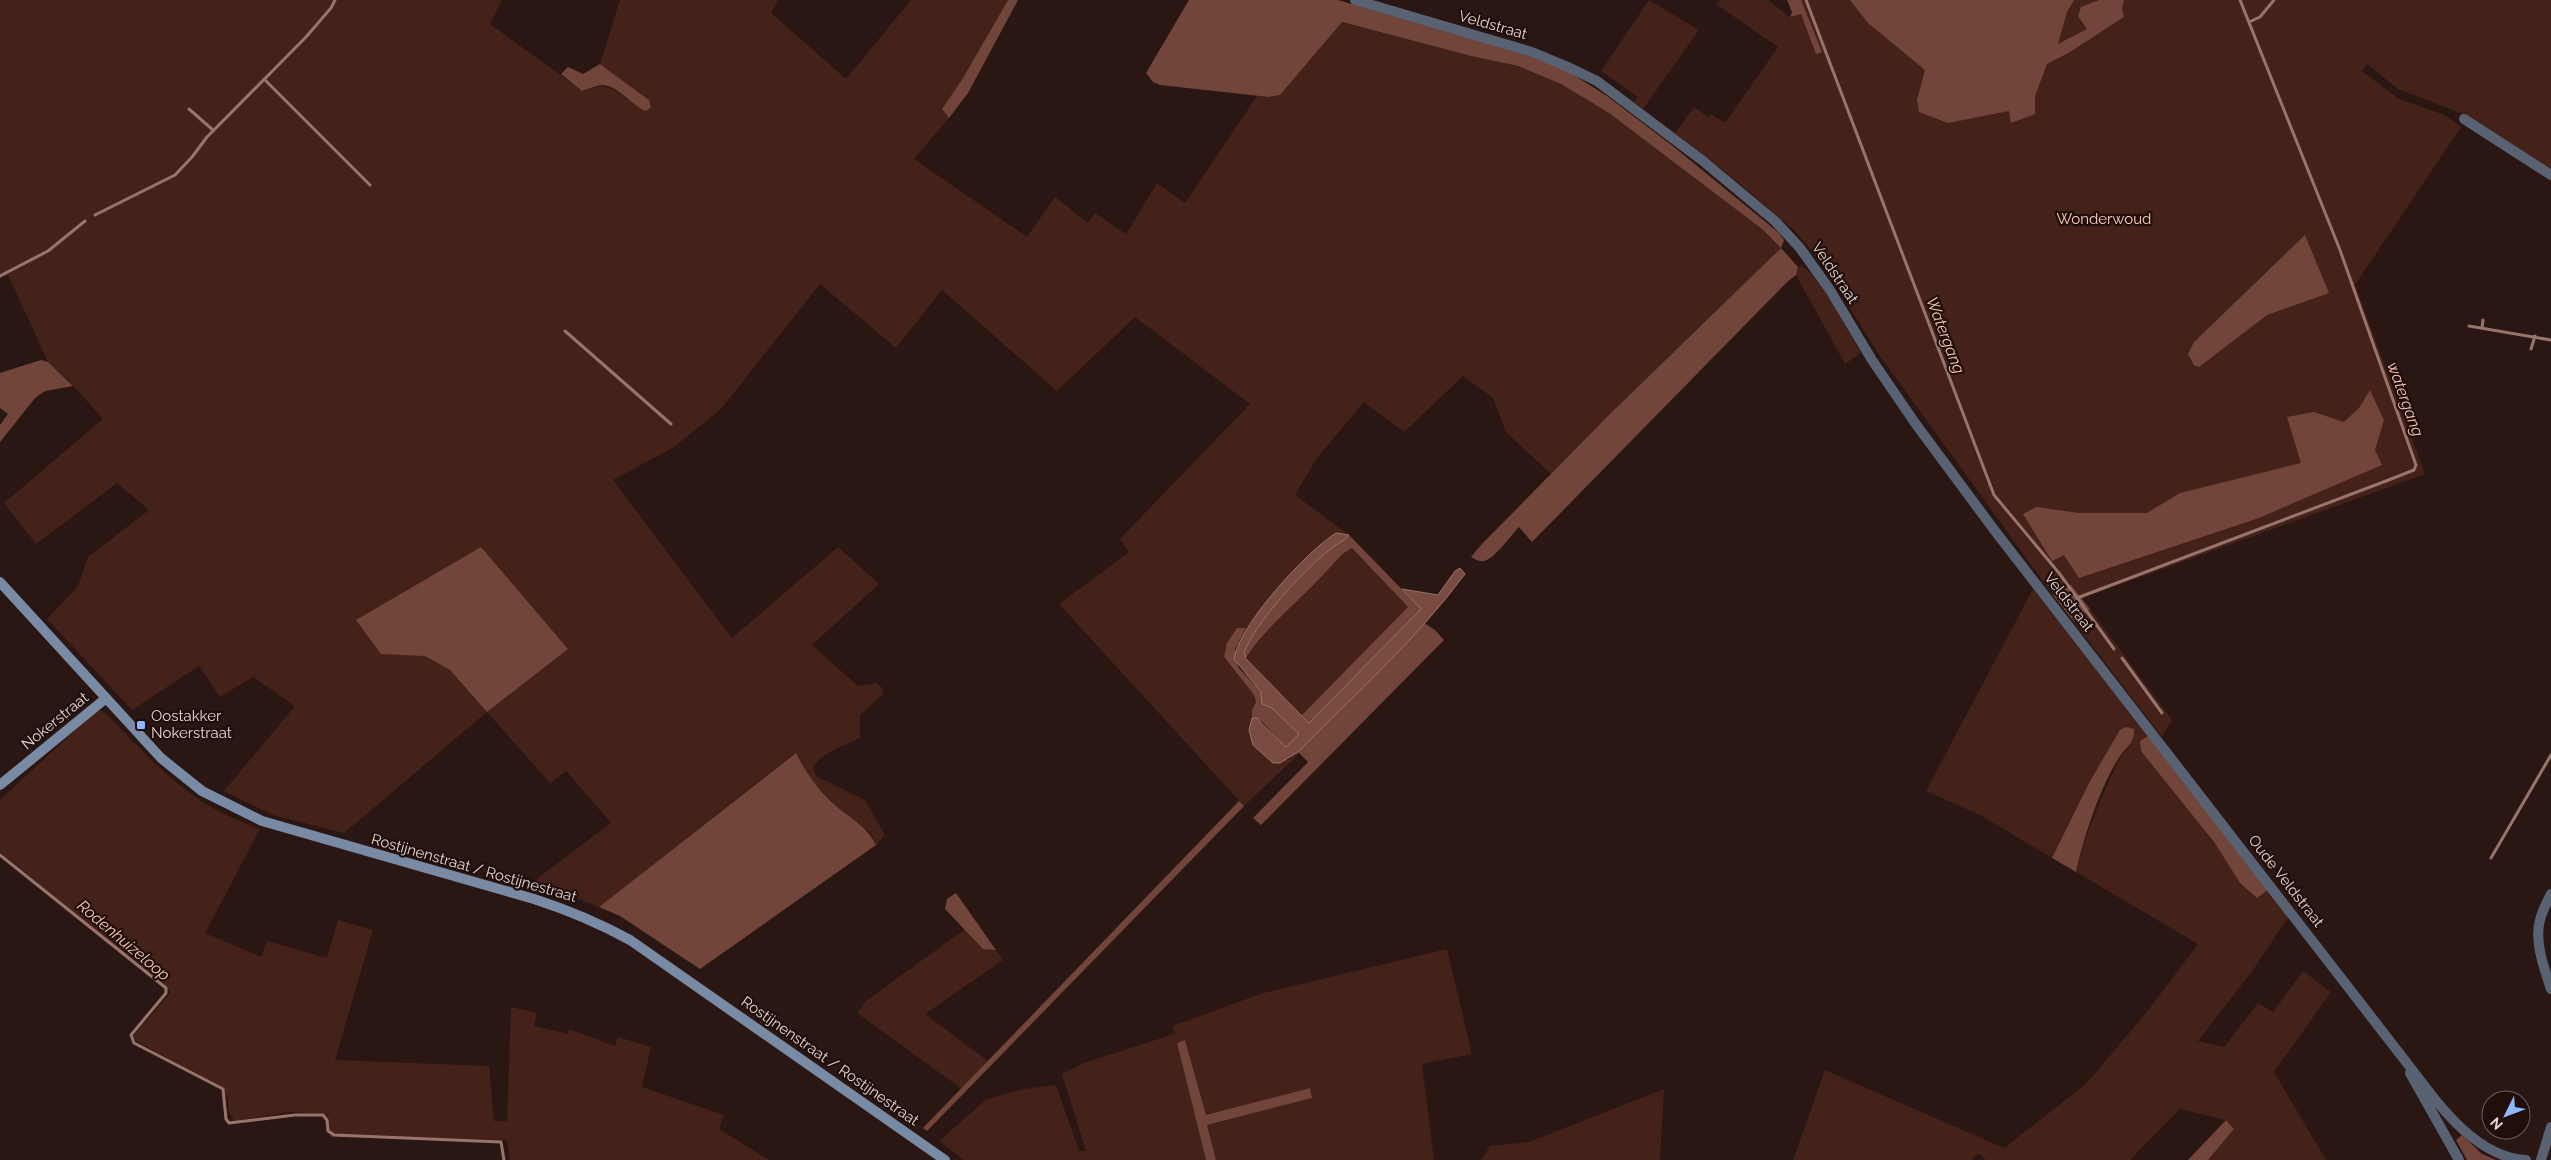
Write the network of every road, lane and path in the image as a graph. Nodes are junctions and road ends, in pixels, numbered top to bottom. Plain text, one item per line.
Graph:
1 (1355, 0) edge
2 (2464, 119) dead end
3 (2551, 175) edge
4 (0, 582) edge
5 (105, 699) junction
6 (2151, 734) joint
7 (0, 785) edge
8 (2551, 894) edge
9 (2551, 989) edge
10 (2396, 1049) junction
11 (2551, 1128) edge
12 (945, 1160) edge
13 (2459, 1160) edge
14 (2526, 1160) edge
15 (2541, 1160) edge

1 - 6 street, Veldstraat
2 - 3 street
4 - 5 street, Rostijnenstraat / Rostijnestraat
5 - 7 street, Nokerstraat
5 - 12 street, Rostijnenstraat / Rostijnestraat
6 - 10 street, Oude Veldstraat
8 - 9 street
10 - 13 street, Oude Veldstraat
10 - 14 street, Oude Veldstraat
11 - 15 street

